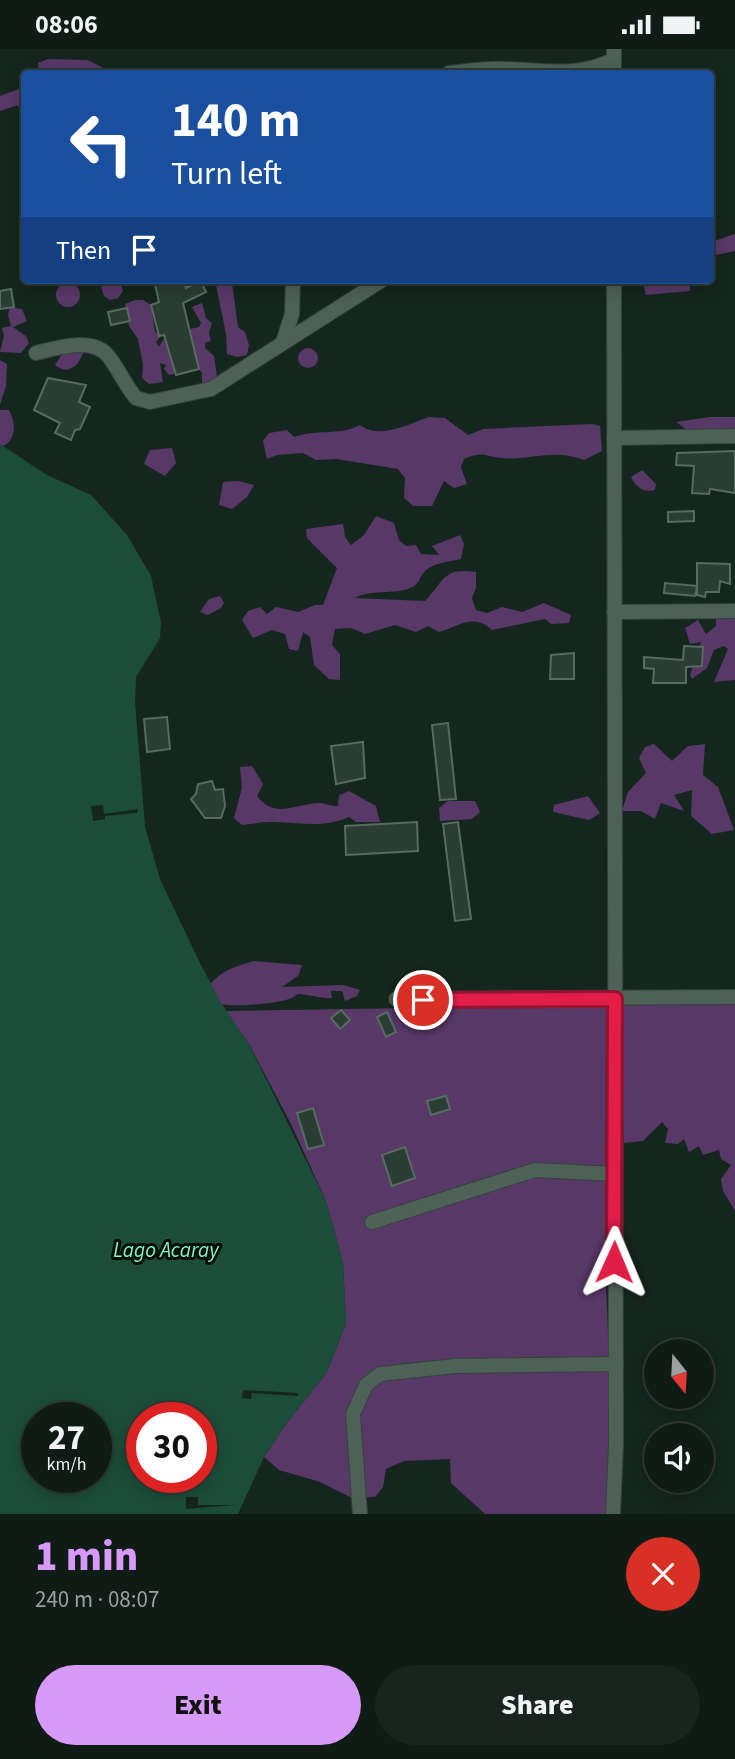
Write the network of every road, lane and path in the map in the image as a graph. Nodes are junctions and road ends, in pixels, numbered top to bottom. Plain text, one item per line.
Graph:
1 (614, 61) edge
2 (490, 70) edge
3 (520, 70) edge
4 (597, 70) edge
5 (293, 284) edge
6 (376, 284) edge
7 (614, 284) edge
8 (283, 342) junction
9 (36, 353) dead end
10 (735, 436) edge
11 (614, 438) junction
12 (735, 611) edge
13 (614, 612) junction
14 (735, 997) edge
15 (396, 999) dead end
16 (615, 999) junction
17 (615, 1174) junction
18 (372, 1222) dead end
19 (616, 1364) junction
20 (360, 1514) edge
21 (613, 1514) edge

1 - 4 street
2 - 3 street
5 - 8 street
6 - 8 street
7 - 11 street
8 - 9 street
10 - 11 street
11 - 13 street
12 - 13 street
13 - 16 street
14 - 16 street
15 - 16 street
16 - 17 street
17 - 18 street
17 - 19 street
19 - 20 street
19 - 21 street

